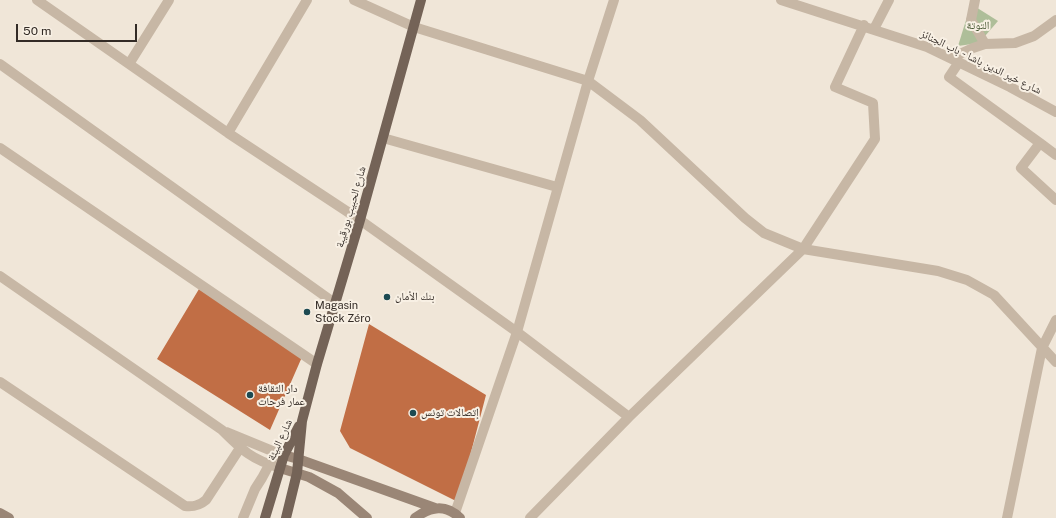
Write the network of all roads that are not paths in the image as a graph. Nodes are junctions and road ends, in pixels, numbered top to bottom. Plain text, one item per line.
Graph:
1 (36, 0) edge
2 (168, 0) edge
3 (306, 0) edge
4 (354, 0) edge
5 (422, 0) edge
6 (614, 0) edge
7 (781, 0) edge
8 (890, 0) edge
9 (975, 0) edge
10 (807, 4) edge
11 (1056, 20) edge
12 (414, 27) junction
13 (869, 27) junction
14 (986, 44) junction
15 (955, 60) junction
16 (0, 64) edge
17 (129, 64) junction
18 (588, 81) junction
19 (1056, 112) edge
20 (228, 133) junction
21 (383, 138) junction
22 (1040, 143) junction
23 (0, 148) edge
24 (1056, 155) edge
25 (558, 187) junction
26 (1056, 200) edge
27 (360, 220) junction
28 (803, 249) junction
29 (0, 276) edge
30 (336, 304) junction
31 (1056, 320) edge
32 (517, 332) junction
33 (1042, 348) junction
34 (1056, 362) edge
35 (317, 364) junction
36 (0, 382) edge
37 (629, 417) junction
38 (302, 421) junction
39 (222, 430) junction
40 (240, 448) junction
41 (280, 454) junction
42 (298, 458) junction
43 (270, 465) junction
44 (280, 468) junction
45 (298, 473) junction
46 (435, 508) junction
47 (0, 513) edge
48 (458, 516) edge
49 (9, 518) edge
50 (243, 518) edge
51 (265, 518) edge
52 (286, 518) edge
53 (367, 518) edge
54 (415, 518) edge
55 (530, 518) edge
56 (1007, 518) edge

1 - 17 street
2 - 17 street
3 - 20 street
4 - 12 street
5 - 12 main road, شارع الحبيب بورقيبة
6 - 18 street
7 - 10 street, شارع خير الدين باشا - باب الجنائز
8 - 13 street
9 - 14 street
10 - 13 street, شارع خير الدين باشا - باب الجنائز
11 - 14 street
12 - 18 street
12 - 21 main road, شارع الحبيب بورقيبة
13 - 15 street, شارع خير الدين باشا - باب الجنائز
13 - 28 street
14 - 15 street
15 - 19 street, شارع خير الدين باشا - باب الجنائز
15 - 22 street
16 - 30 street
17 - 20 street
18 - 25 street
18 - 28 street
20 - 27 street
21 - 25 street
21 - 27 main road, شارع الحبيب بورقيبة
22 - 24 street
22 - 26 street
23 - 35 street
25 - 32 street
27 - 30 main road, شارع الحبيب بورقيبة
27 - 32 street
28 - 33 street
28 - 37 street
29 - 39 street
30 - 35 main road, شارع الحبيب بورقيبة
31 - 33 street
32 - 37 street
32 - 48 street
33 - 34 street
33 - 56 street
35 - 38 main road, شارع الحبيب بورقيبة
36 - 40 street
37 - 55 street
38 - 41 main road, شارع البيئة
38 - 42 main road, شارع البيئة
39 - 40 street
39 - 41 street
40 - 43 street
41 - 42 street
41 - 43 street
41 - 44 main road, شارع البيئة
42 - 45 main road, شارع البيئة
42 - 46 street
43 - 44 street
43 - 50 street
44 - 45 street
44 - 51 main road, شارع البيئة
45 - 52 main road, شارع البيئة
45 - 53 street
46 - 48 street
46 - 54 street
47 - 49 street

